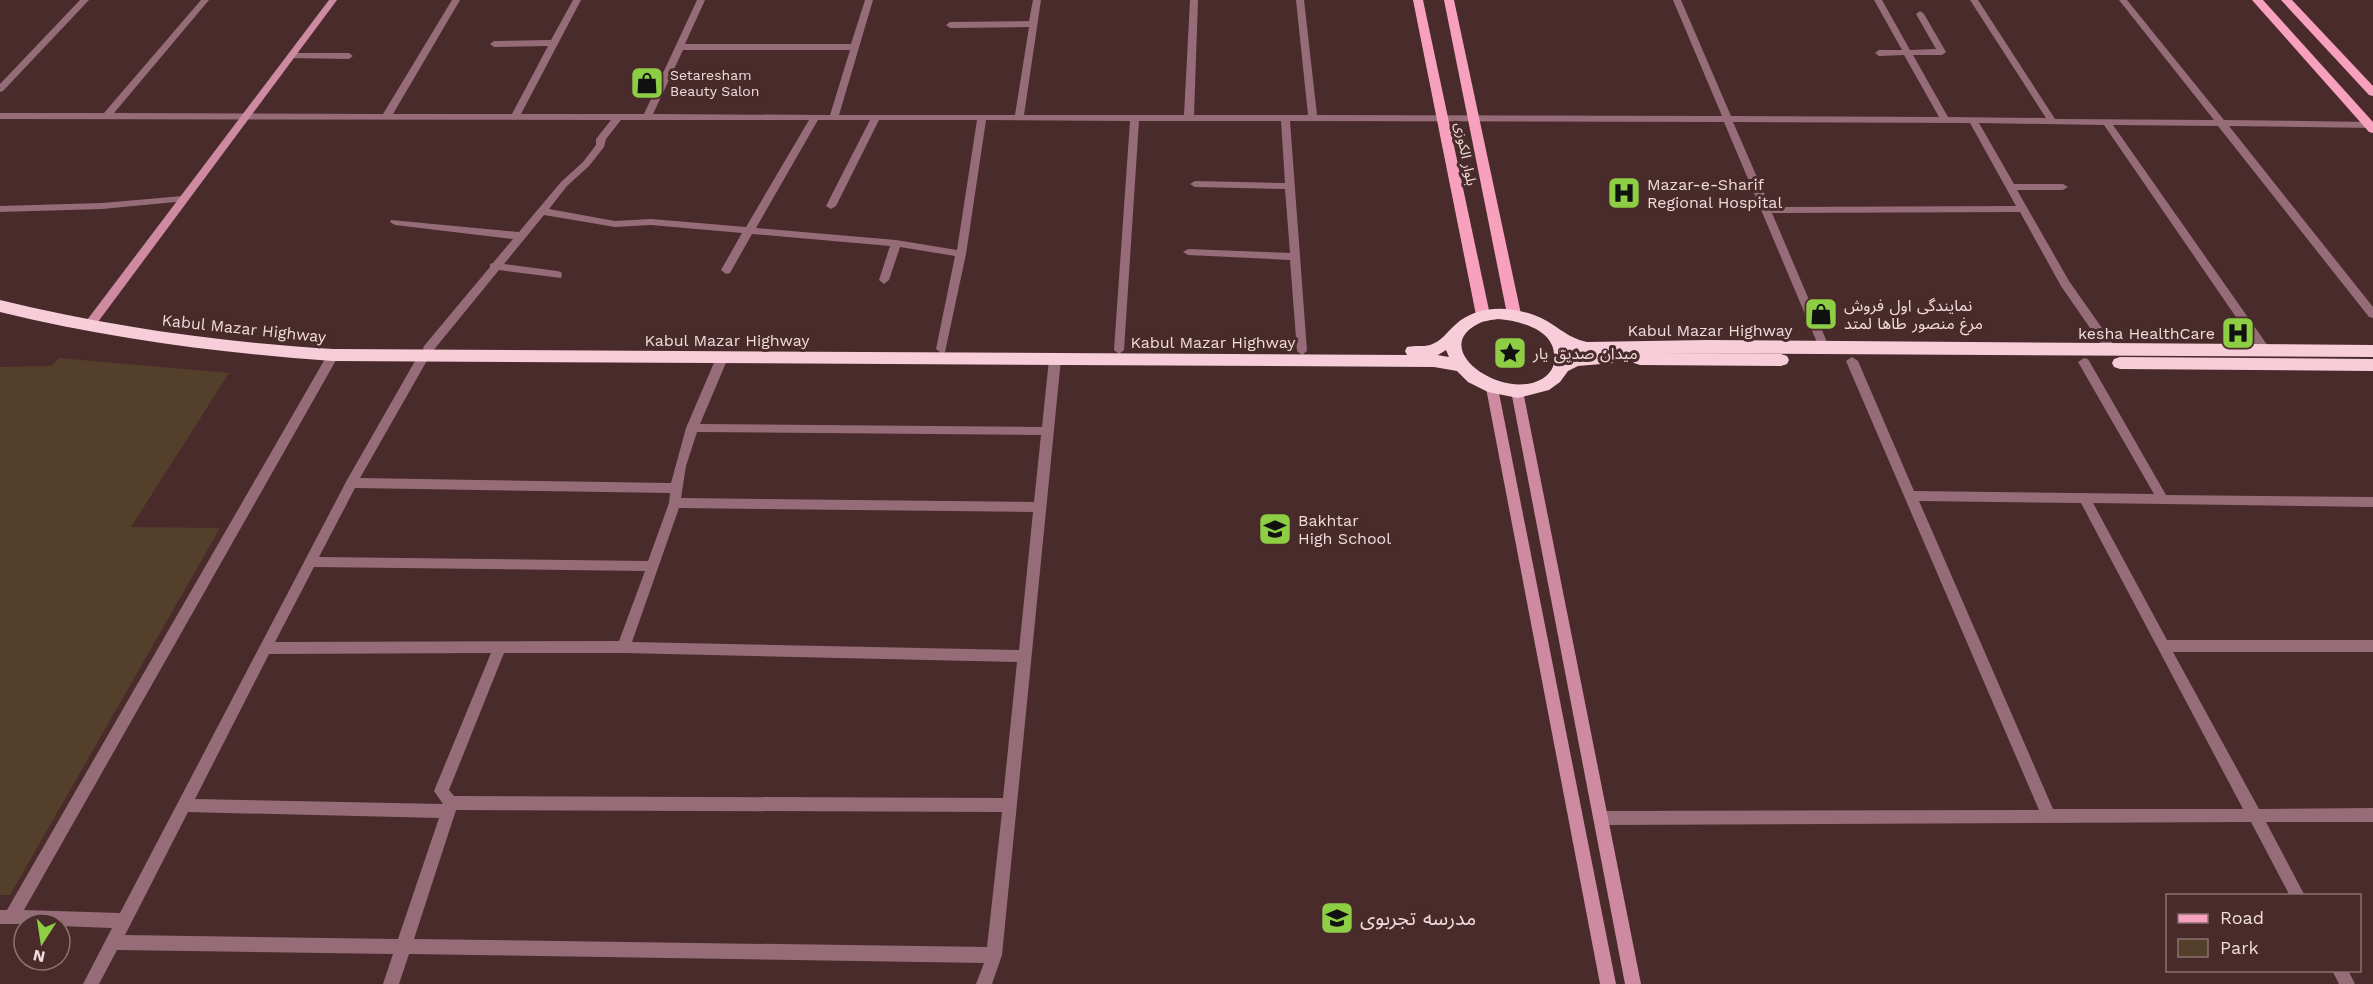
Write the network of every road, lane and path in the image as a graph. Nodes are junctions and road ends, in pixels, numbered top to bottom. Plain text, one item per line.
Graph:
1 (85, 0) edge
2 (205, 0) edge
3 (333, 0) edge
4 (456, 0) edge
5 (577, 0) edge
6 (701, 0) edge
7 (869, 0) edge
8 (1036, 0) edge
9 (1194, 0) edge
10 (1300, 0) edge
11 (1418, 0) edge
12 (1449, 0) edge
13 (1677, 0) edge
14 (1878, 0) edge
15 (1974, 0) edge
16 (2123, 0) edge
17 (2256, 0) edge
18 (2286, 0) edge
19 (1920, 14) dead end
20 (1033, 24) junction
21 (950, 26) dead end
22 (554, 43) junction
23 (494, 44) dead end
24 (679, 47) junction
25 (855, 47) junction
26 (1878, 53) dead end
27 (1907, 53) junction
28 (291, 56) junction
29 (350, 56) dead end
30 (0, 90) edge
31 (2373, 93) edge
32 (0, 116) edge
33 (107, 116) junction
34 (648, 116) junction
35 (245, 117) junction
36 (386, 117) junction
37 (515, 117) junction
38 (618, 117) junction
39 (815, 117) junction
40 (834, 117) junction
41 (876, 117) junction
42 (982, 117) junction
43 (1019, 118) junction
44 (1135, 118) junction
45 (1190, 118) junction
46 (1286, 118) junction
47 (1313, 118) junction
48 (1444, 120) junction
49 (1474, 120) junction
50 (1729, 120) junction
51 (1945, 120) junction
52 (1973, 120) junction
53 (2052, 121) junction
54 (2106, 121) junction
55 (2219, 123) junction
56 (2372, 126) edge
57 (1195, 184) dead end
58 (1290, 186) junction
59 (2011, 187) junction
60 (2063, 188) dead end
61 (183, 199) junction
62 (831, 206) dead end
63 (0, 209) edge
64 (2023, 209) junction
65 (1765, 210) junction
66 (540, 211) junction
67 (395, 222) dead end
68 (749, 232) junction
69 (520, 236) junction
70 (896, 243) junction
71 (1188, 252) dead end
72 (961, 254) junction
73 (1296, 257) junction
74 (494, 266) junction
75 (726, 270) dead end
76 (557, 275) dead end
77 (884, 280) dead end
78 (0, 295) edge
79 (0, 306) edge
80 (1514, 314) junction
81 (2373, 314) edge
82 (1483, 315) junction
83 (92, 322) junction
84 (1554, 335) junction
85 (1453, 339) junction
86 (941, 349) junction
87 (1825, 349) junction
88 (2264, 349) junction
89 (1119, 350) junction
90 (1302, 351) junction
91 (2112, 351) junction
92 (2373, 351) edge
93 (426, 353) junction
94 (333, 355) junction
95 (722, 358) junction
96 (1055, 359) junction
97 (1852, 361) junction
98 (2084, 362) junction
99 (1459, 364) junction
100 (2373, 365) edge
101 (1562, 367) junction
102 (1491, 388) junction
103 (1517, 392) junction
104 (692, 428) junction
105 (1046, 431) junction
106 (351, 483) junction
107 (675, 488) junction
108 (1911, 496) junction
109 (2084, 498) junction
110 (2162, 498) junction
111 (2373, 502) edge
112 (675, 503) junction
113 (1038, 507) junction
114 (310, 562) junction
115 (652, 566) junction
116 (2164, 646) junction
117 (2373, 646) edge
118 (500, 647) junction
119 (624, 647) junction
120 (265, 648) junction
121 (1024, 656) junction
122 (184, 805) junction
123 (1010, 805) junction
124 (450, 807) junction
125 (2253, 814) junction
126 (2373, 815) edge
127 (2049, 816) junction
128 (1601, 818) junction
129 (2297, 894) edge
130 (6, 917) edge
131 (124, 921) junction
132 (113, 942) junction
133 (405, 946) junction
134 (994, 955) junction
135 (91, 984) edge
136 (392, 984) edge
137 (984, 984) edge
138 (1608, 984) edge
139 (1633, 984) edge

1 - 30 street
2 - 33 street
3 - 28 main road
4 - 36 street
5 - 22 street
6 - 24 street
7 - 25 street
8 - 20 street
9 - 45 street
10 - 47 street
11 - 48 main road, بلوار الکوزی
12 - 49 main road, بلوار الکوزی
13 - 50 street
14 - 27 street
15 - 53 street
16 - 55 street
17 - 56 main road
18 - 31 main road
19 - 27 street
20 - 21 street
20 - 43 street
22 - 23 street
22 - 37 street
24 - 25 street
24 - 34 street
25 - 40 street
26 - 27 street
27 - 51 street
28 - 29 street
28 - 35 main road
32 - 33 street
33 - 35 street
34 - 38 street
34 - 39 street
35 - 36 street
35 - 61 main road
36 - 37 street
37 - 38 street
38 - 66 street
39 - 40 street
39 - 68 street
40 - 41 street
41 - 42 street
41 - 62 street
42 - 43 street
42 - 72 street
43 - 44 street
44 - 45 street
44 - 89 street
45 - 46 street
46 - 47 street
46 - 58 street
47 - 48 street
48 - 49 street
48 - 82 main road, بلوار الکوزی
49 - 50 street
49 - 80 main road, بلوار الکوزی
50 - 51 street
50 - 65 street
51 - 52 street
52 - 53 street
52 - 59 street
53 - 54 street
54 - 55 street
54 - 88 street
55 - 56 street
55 - 81 street
57 - 58 street
58 - 73 street
59 - 60 street
59 - 64 street
61 - 63 street
61 - 83 main road
64 - 65 street
64 - 91 street
65 - 87 street
66 - 68 street
66 - 69 street
67 - 69 street
68 - 70 street
68 - 75 street
69 - 74 street
70 - 72 street
70 - 77 street
71 - 73 street
72 - 86 street
73 - 90 street
74 - 76 street
74 - 93 street
78 - 83 highway, Kabul Mazar Highway
79 - 83 highway, Kabul Mazar Highway
80 - 82 highway
80 - 84 highway
82 - 85 highway
83 - 93 highway, Kabul Mazar Highway
83 - 94 highway, Kabul Mazar Highway
84 - 87 highway, Kabul Mazar Highway
84 - 101 highway
85 - 90 highway, Kabul Mazar Highway
85 - 99 highway
86 - 89 highway, Kabul Mazar Highway
86 - 93 highway, Kabul Mazar Highway
87 - 91 highway, Kabul Mazar Highway
88 - 91 highway, Kabul Mazar Highway
88 - 92 highway, Kabul Mazar Highway
89 - 90 highway, Kabul Mazar Highway
93 - 94 highway, Kabul Mazar Highway
93 - 95 highway, Kabul Mazar Highway
93 - 106 street
94 - 130 street
95 - 96 highway, Kabul Mazar Highway
95 - 104 street
96 - 99 highway, Kabul Mazar Highway
96 - 105 street
97 - 98 highway, Kabul Mazar Highway
97 - 101 highway, Kabul Mazar Highway
97 - 108 street
98 - 100 highway, Kabul Mazar Highway
98 - 110 street
99 - 102 highway
101 - 103 highway
102 - 103 highway
102 - 138 main road
103 - 128 main road
104 - 105 street
104 - 107 street
105 - 113 street
106 - 107 street
106 - 114 street
107 - 112 street
108 - 109 street
108 - 127 street
109 - 110 street
109 - 116 street
110 - 111 street
112 - 113 street
112 - 115 street
113 - 121 street
114 - 115 street
114 - 120 street
115 - 119 street
116 - 117 street
116 - 125 street
118 - 119 street
118 - 120 street
118 - 124 street
119 - 121 street
120 - 122 street
121 - 123 street
122 - 124 street
122 - 131 street
123 - 124 street
123 - 134 street
124 - 133 street
125 - 126 street
125 - 127 street
125 - 129 street
127 - 128 street
128 - 139 main road
130 - 131 street
131 - 132 street
132 - 133 street
132 - 135 street
133 - 134 street
133 - 136 street
134 - 137 street

